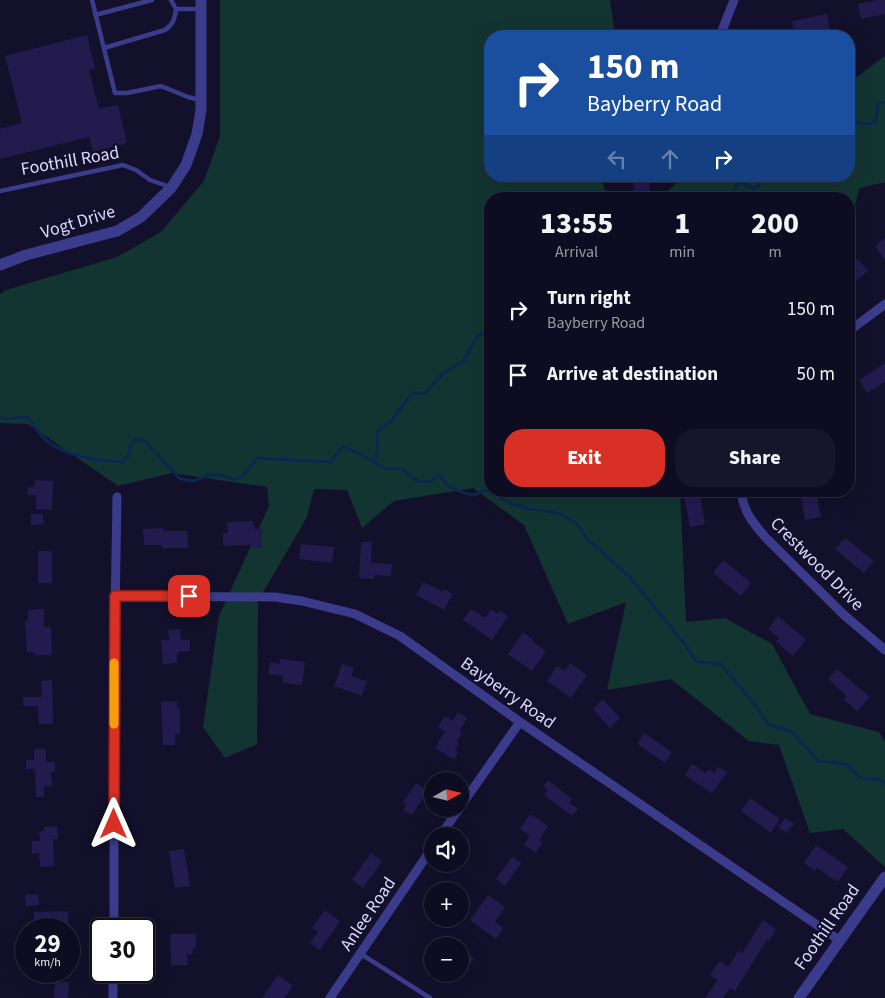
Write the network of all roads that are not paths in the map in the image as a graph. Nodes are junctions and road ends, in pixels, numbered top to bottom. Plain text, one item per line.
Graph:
1 (92, 0) edge
2 (152, 0) edge
3 (171, 0) edge
4 (734, 0) edge
5 (201, 4) edge
6 (176, 9) junction
7 (95, 15) junction
8 (722, 30) edge
9 (104, 48) junction
10 (201, 101) junction
11 (171, 188) junction
12 (0, 191) edge
13 (0, 265) edge
14 (885, 304) edge
15 (855, 326) edge
16 (117, 497) dead end
17 (742, 497) edge
18 (115, 596) junction
19 (885, 650) edge
20 (520, 722) junction
21 (469, 794) edge
22 (424, 860) edge
23 (885, 876) edge
24 (114, 918) edge
25 (839, 940) junction
26 (361, 954) junction
27 (113, 983) edge
28 (113, 998) edge
29 (330, 998) edge
30 (430, 998) edge
31 (799, 998) edge

1 - 7 lane
2 - 7 lane
3 - 6 lane
4 - 8 street
5 - 6 lane
5 - 10 street, Vogt Drive
6 - 9 lane
7 - 9 lane
9 - 10 lane
10 - 11 street, Vogt Drive
11 - 12 lane, Foothill Road
11 - 13 street, Vogt Drive
14 - 15 street
16 - 18 street
17 - 19 street, Crestwood Drive
18 - 20 street, Bayberry Road
18 - 24 street
20 - 21 street
20 - 25 street, Bayberry Road
22 - 26 street, Anlee Road
23 - 25 street, Foothill Road
25 - 31 street, Foothill Road
26 - 29 street, Anlee Road
26 - 30 lane
27 - 28 street

